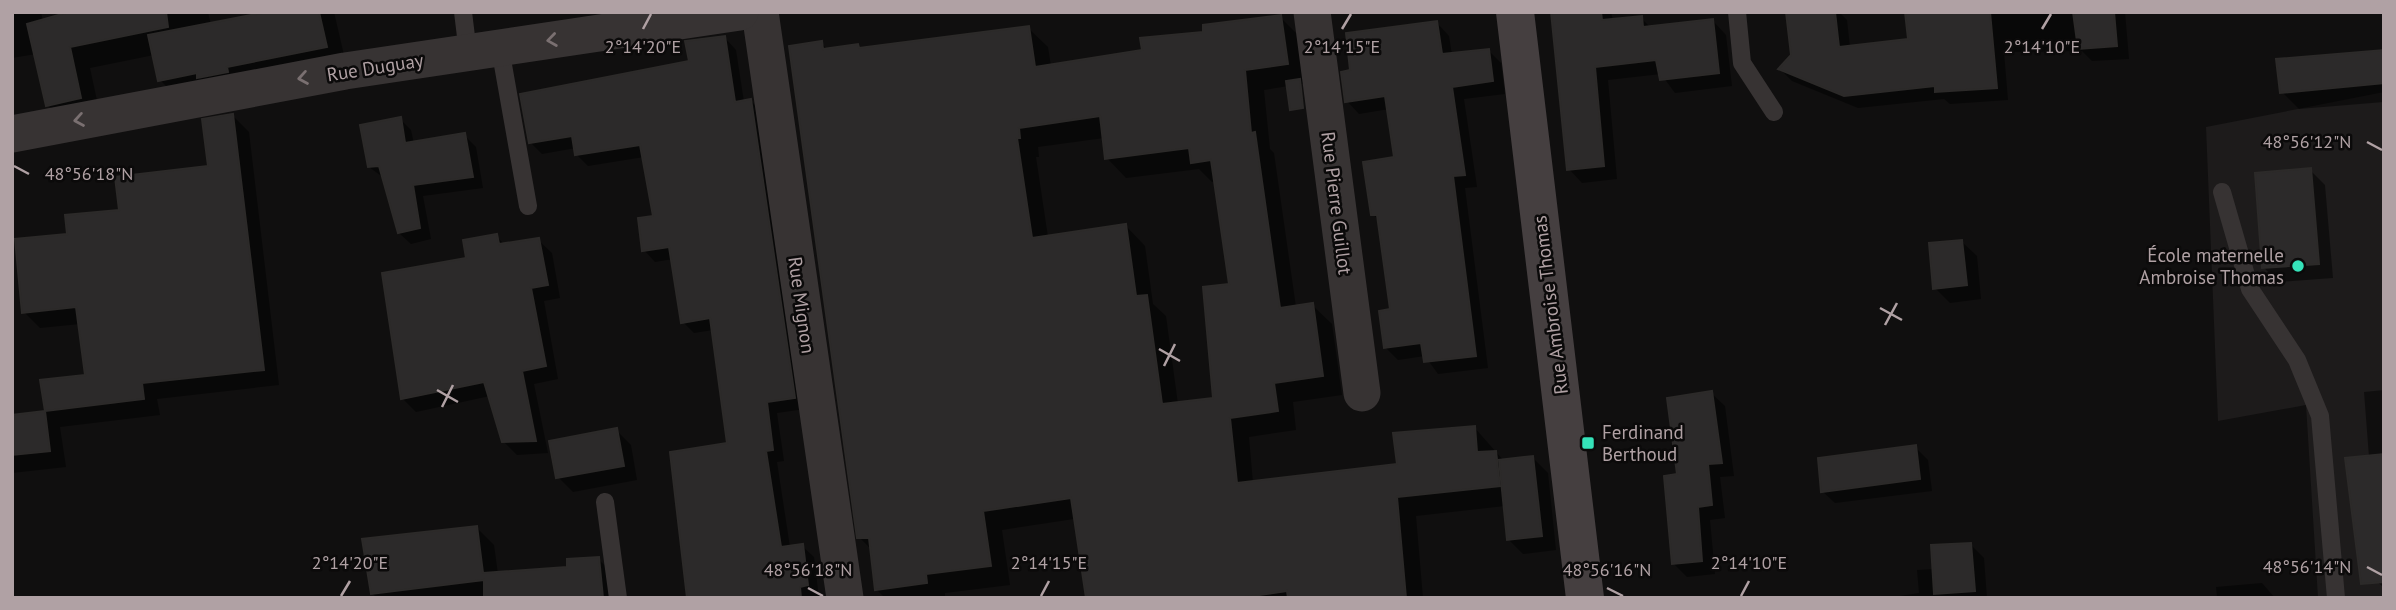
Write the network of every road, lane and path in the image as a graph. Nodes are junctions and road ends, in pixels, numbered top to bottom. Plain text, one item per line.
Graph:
1 (463, 12) edge
2 (740, 12) edge
3 (760, 12) edge
4 (1312, 12) edge
5 (1515, 12) edge
6 (1737, 12) edge
7 (619, 21) edge
8 (484, 50) junction
9 (1774, 112) dead end
10 (12, 134) edge
11 (2222, 192) dead end
12 (528, 206) dead end
13 (1362, 393) dead end
14 (605, 502) dead end
15 (618, 598) edge
16 (845, 598) edge
17 (1585, 598) edge
18 (2336, 598) edge

1 - 8 lane
2 - 7 street, Rue Duguay
3 - 16 street, Rue Mignon
4 - 13 street, Rue Pierre Guillot
5 - 17 street, Rue Ambroise Thomas
6 - 9 lane
7 -> 8 street, Rue Duguay
8 -> 10 street, Rue Duguay
8 - 12 lane
11 - 18 lane
14 - 15 lane

